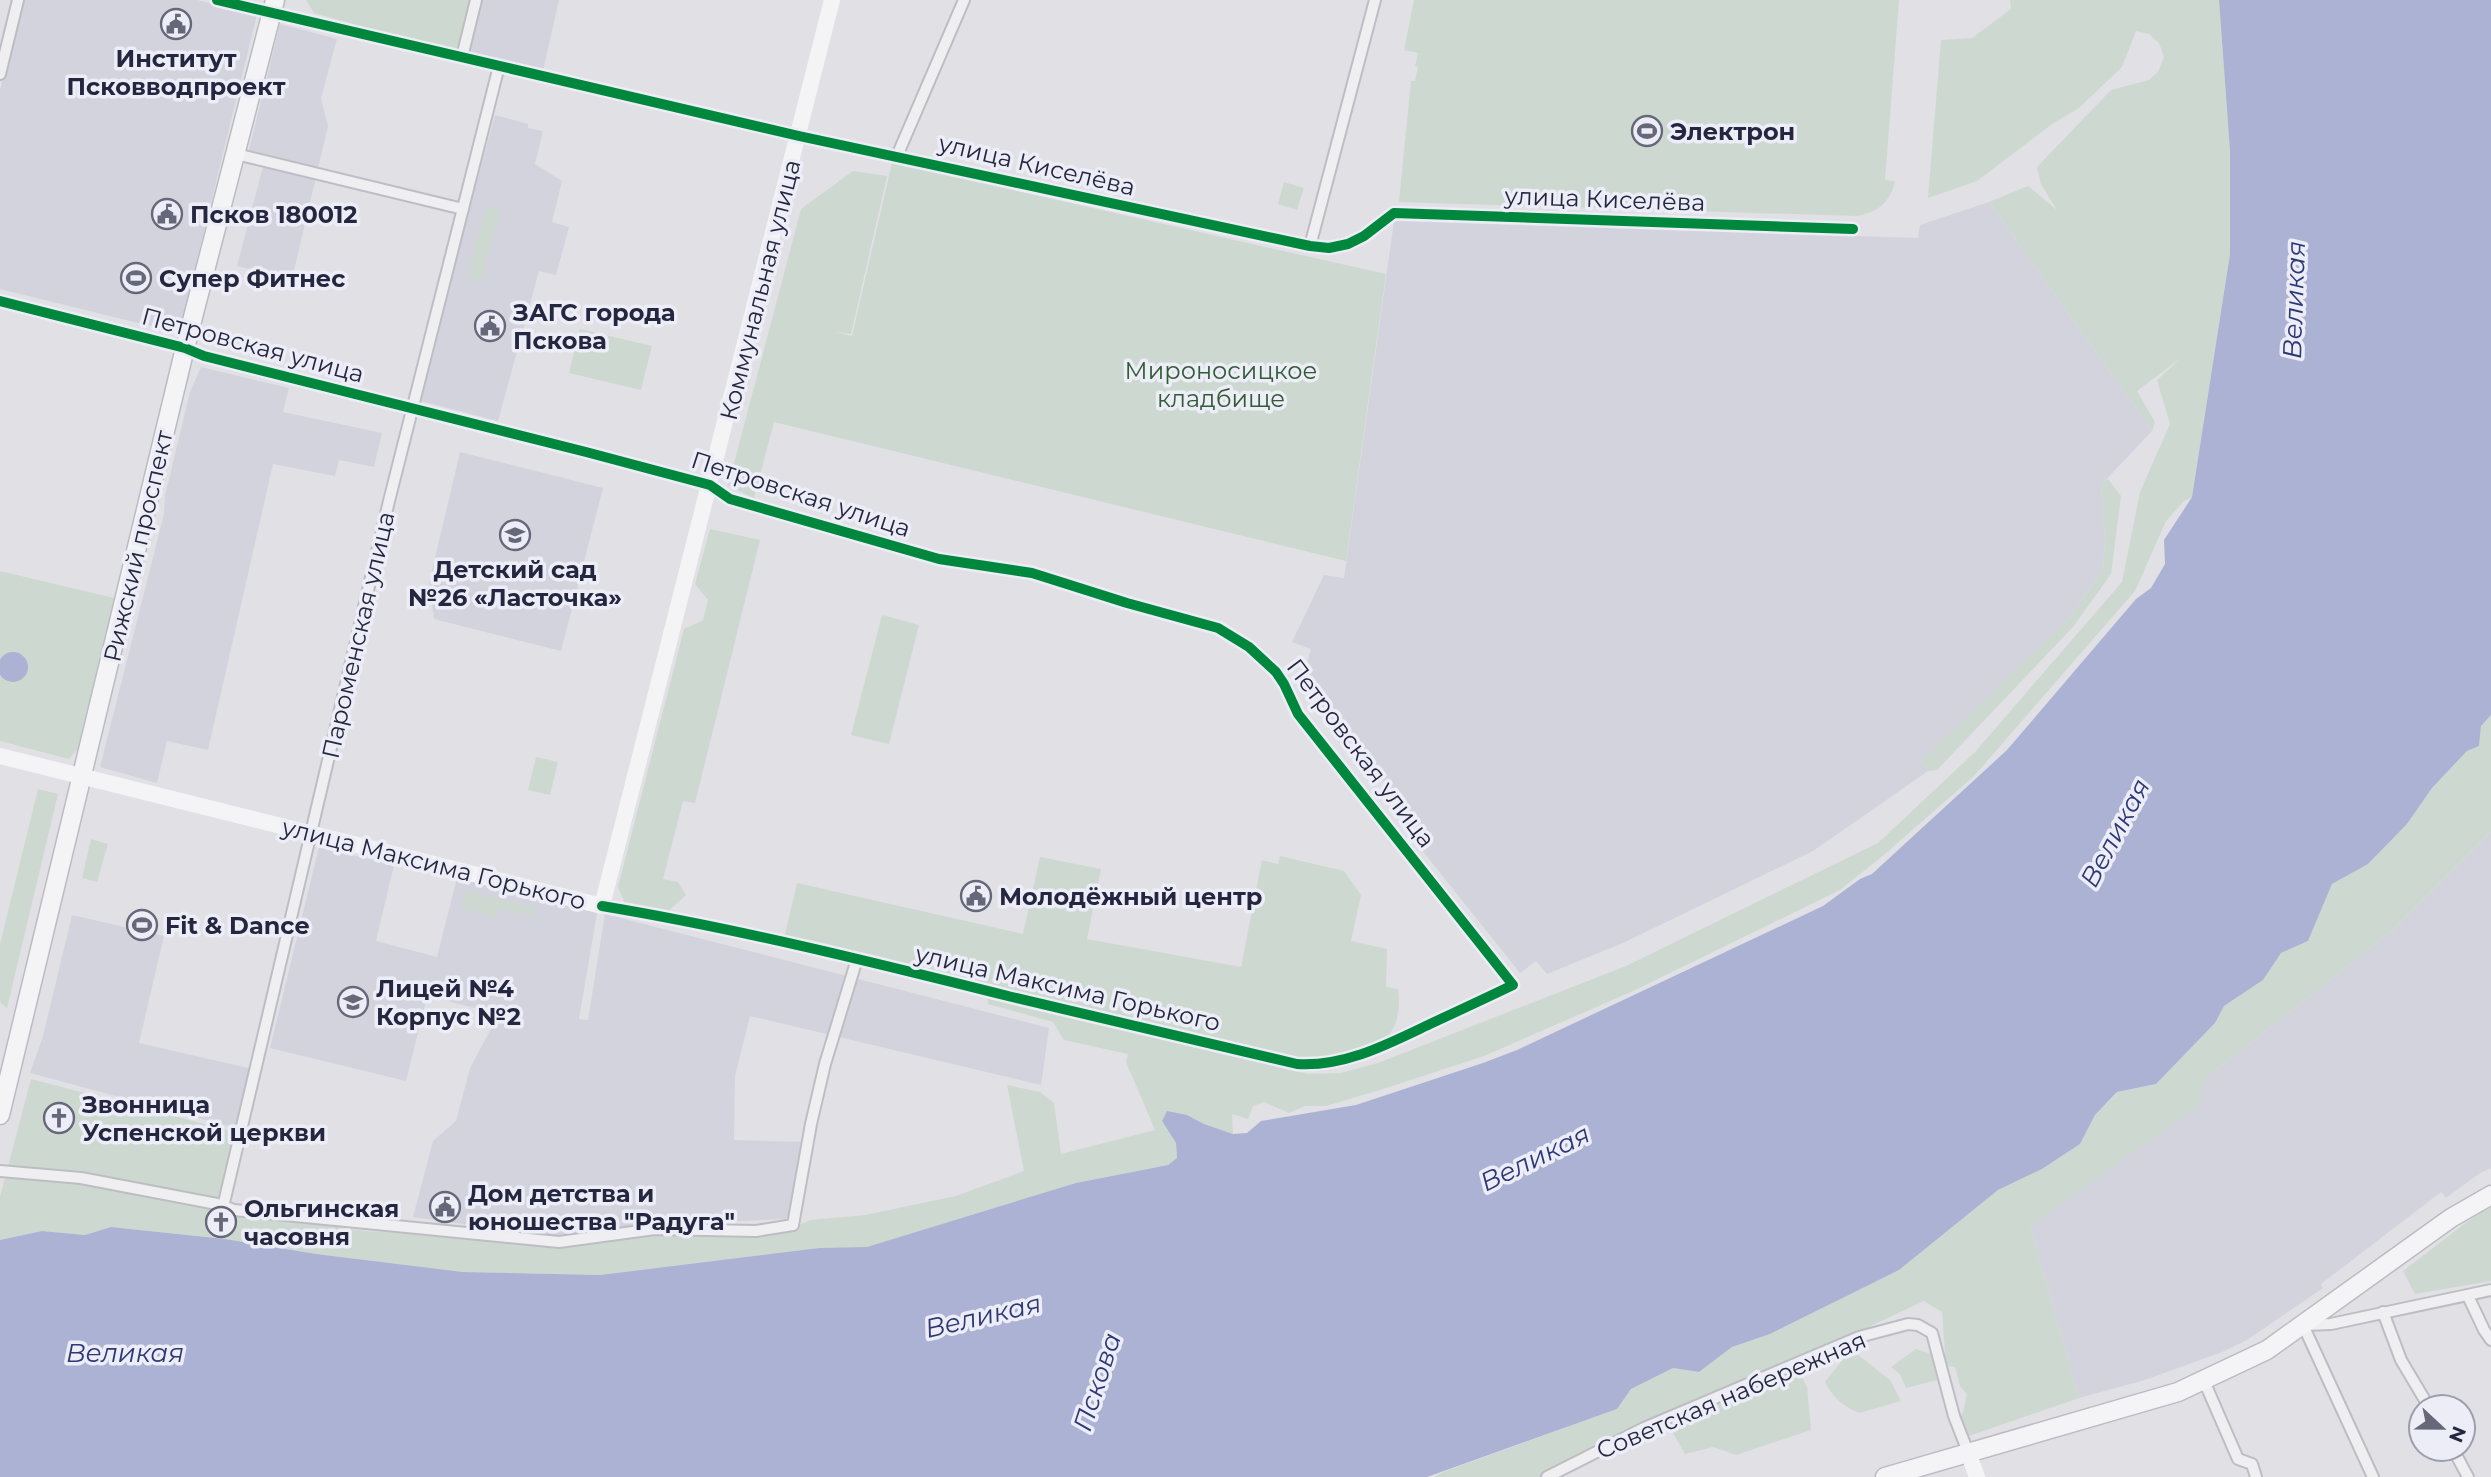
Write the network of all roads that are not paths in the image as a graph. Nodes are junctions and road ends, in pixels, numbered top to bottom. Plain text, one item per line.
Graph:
1 (18, 0) edge
2 (217, 0) edge
3 (476, 0) edge
4 (832, 0) edge
5 (964, 0) edge
6 (1375, 0) edge
7 (274, 6) edge
8 (463, 57) junction
9 (499, 66) junction
10 (0, 74) edge
11 (799, 136) junction
12 (236, 154) junction
13 (897, 156) junction
14 (463, 209) junction
15 (1853, 229) dead end
16 (1310, 246) junction
17 (0, 302) edge
18 (185, 348) junction
19 (412, 408) junction
20 (710, 485) junction
21 (0, 756) edge
22 (82, 775) junction
23 (312, 834) junction
24 (602, 906) junction
25 (857, 959) junction
26 (1513, 985) joint
27 (0, 1115) edge
28 (0, 1171) edge
29 (2491, 1195) edge
30 (223, 1207) junction
31 (2491, 1290) edge
32 (2469, 1296) junction
33 (2383, 1311) junction
34 (2303, 1325) junction
35 (2491, 1340) edge
36 (2204, 1381) junction
37 (2421, 1393) edge
38 (1968, 1452) junction
39 (1547, 1477) edge
40 (1885, 1477) edge
41 (1977, 1477) edge
42 (2256, 1477) edge
43 (2373, 1477) edge

1 - 10 street
2 - 7 street, улица Киселёва
3 - 8 street
4 - 11 main road, Коммунальная улица
5 - 13 street
6 - 16 street
7 - 8 street, улица Киселёва
7 - 12 main road, Рижский проспект
8 - 9 street, улица Киселёва
9 - 11 street, улица Киселёва
9 - 14 street, Пароменская улица
11 - 13 street, улица Киселёва
11 - 20 main road, Коммунальная улица
12 - 14 street
12 - 18 main road, Рижский проспект
13 - 16 street, улица Киселёва
14 - 19 street, Пароменская улица
15 - 16 street, улица Киселёва
17 - 18 street, Петровская улица
18 - 19 street, Петровская улица
18 - 22 main road, Рижский проспект
19 - 20 street, Петровская улица
19 - 23 street, Пароменская улица
20 - 24 main road, Коммунальная улица
20 - 26 street, Петровская улица
21 - 22 main road, улица Максима Горького
22 - 23 main road, улица Максима Горького
22 - 27 main road, Рижский проспект
23 - 24 main road, улица Максима Горького
23 - 30 street, Пароменская улица
24 - 25 street, улица Максима Горького
25 - 26 street, улица Максима Горького
25 - 30 street
28 - 30 street
29 - 34 main road
31 - 32 street
32 - 33 street
32 - 35 street
33 - 34 street
33 - 37 street
34 - 36 main road
34 - 43 street
36 - 38 main road
36 - 42 street
38 - 39 street, Советская набережная
38 - 40 main road
38 - 41 main road

